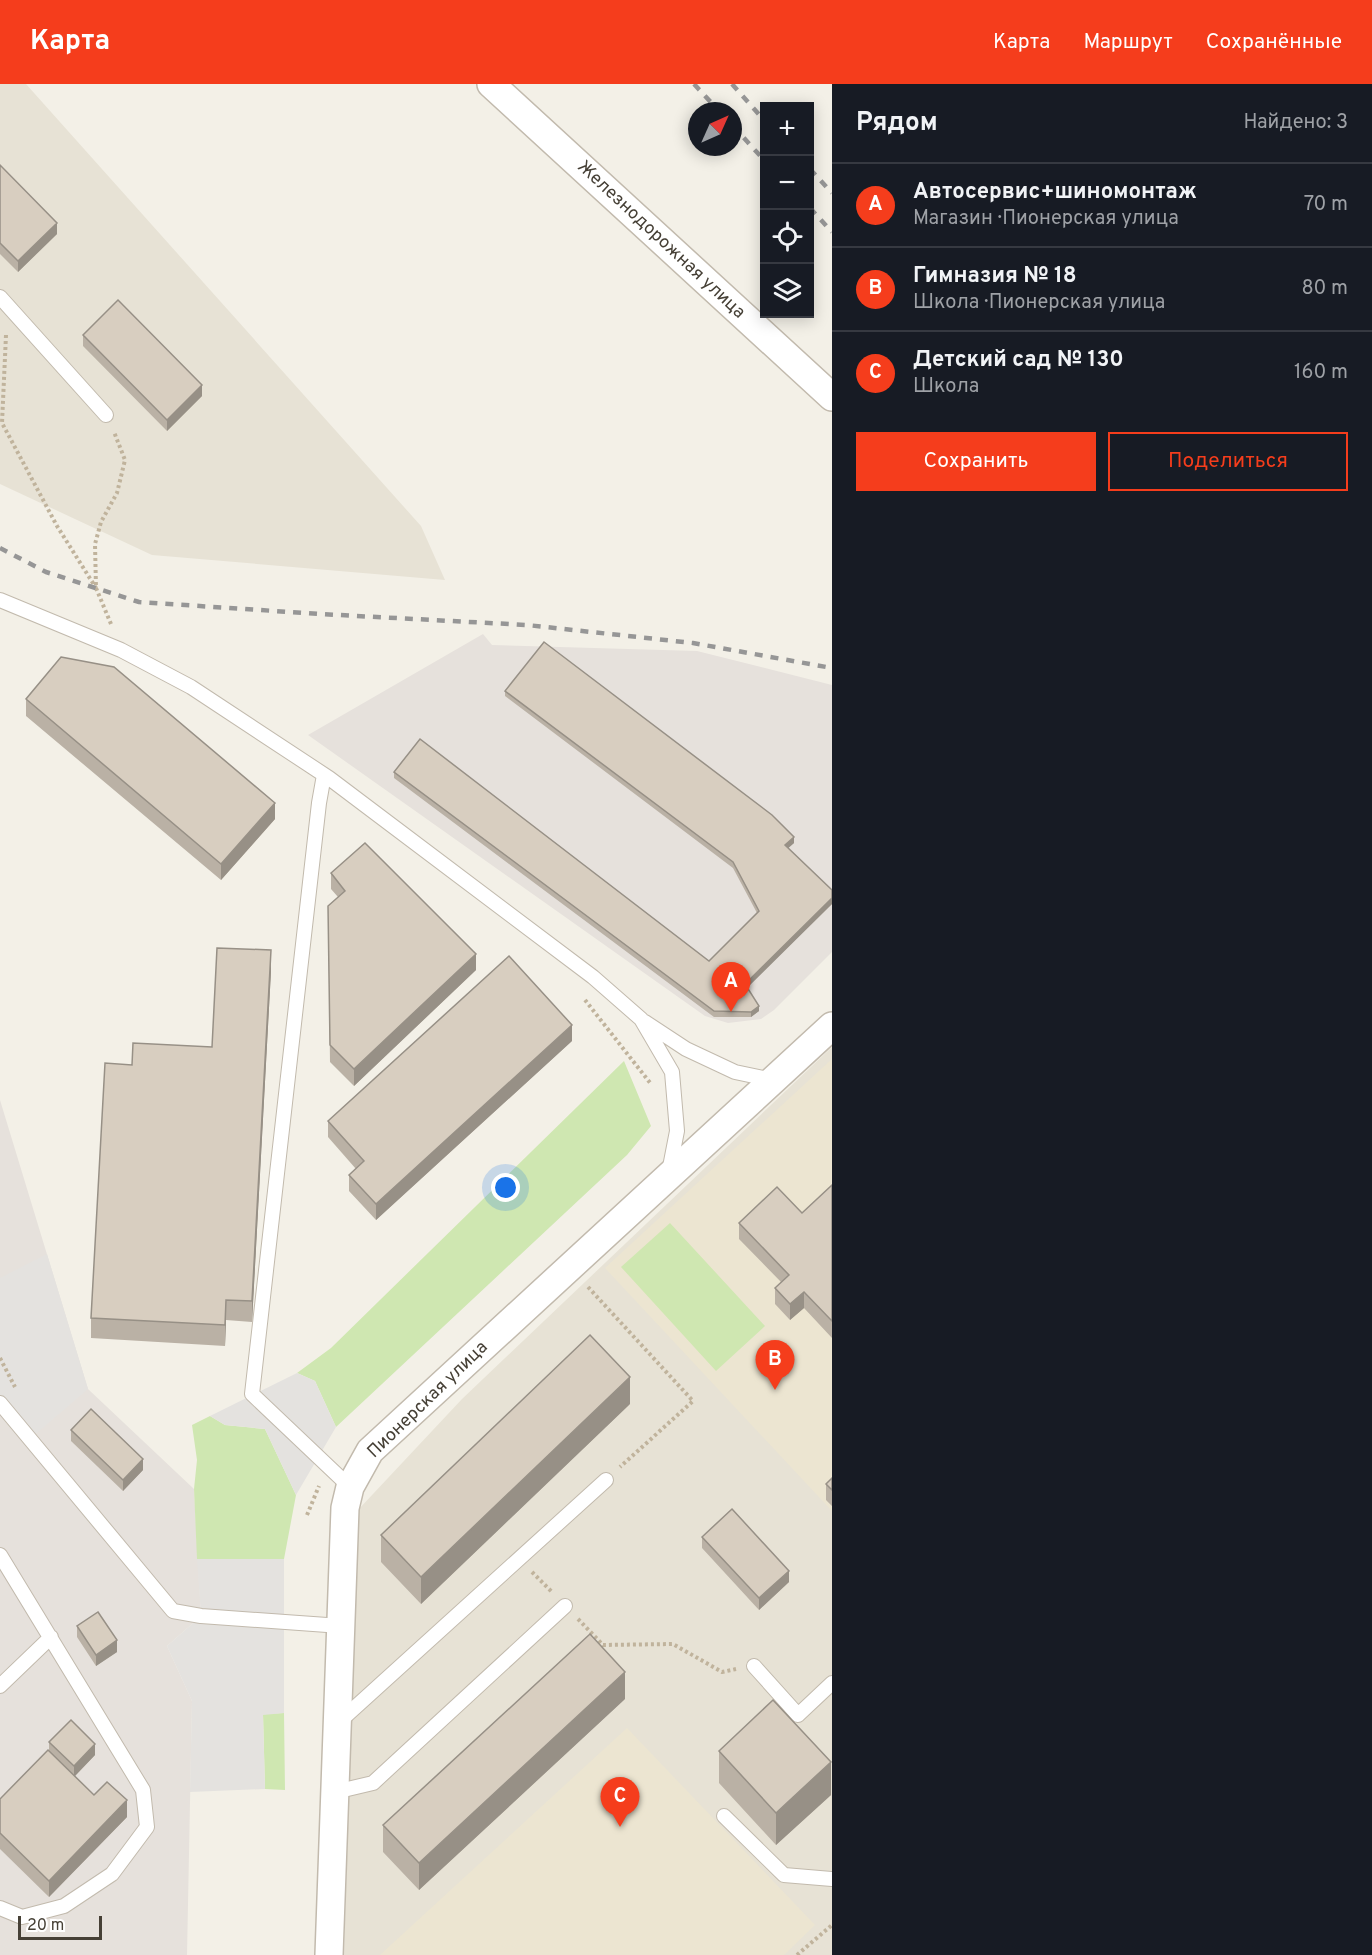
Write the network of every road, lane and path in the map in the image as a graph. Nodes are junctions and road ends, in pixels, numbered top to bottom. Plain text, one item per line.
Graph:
1 (491, 84) edge
2 (3, 301) edge
3 (832, 397) edge
4 (106, 415) joint
5 (96, 588) junction
6 (0, 600) edge
7 (121, 650) junction
8 (324, 775) junction
9 (580, 994) dead end
10 (641, 1019) junction
11 (832, 1026) edge
12 (773, 1080) junction
13 (653, 1087) dead end
14 (668, 1177) junction
15 (587, 1287) dead end
16 (2, 1412) edge
17 (327, 1465) junction
18 (606, 1480) joint
19 (350, 1487) junction
20 (307, 1515) dead end
21 (0, 1555) edge
22 (519, 1559) junction
23 (566, 1606) junction
24 (340, 1626) junction
25 (51, 1637) junction
26 (754, 1666) joint
27 (832, 1683) edge
28 (0, 1686) edge
29 (337, 1724) junction
30 (335, 1792) junction
31 (724, 1816) dead end
32 (832, 1879) edge
33 (0, 1908) edge
34 (832, 1925) edge
35 (329, 1955) edge
36 (797, 1955) edge

1 - 3 street, Железнодорожная улица
2 - 4 lane
2 - 5 path
4 - 5 path
5 - 7 path
6 - 7 lane
7 - 8 lane
8 - 10 lane
8 - 17 lane
9 - 13 path
10 - 12 lane
10 - 14 lane
11 - 12 street, Пионерская улица
12 - 14 street, Пионерская улица
14 - 19 street, Пионерская улица
15 - 18 path
16 - 24 lane
17 - 19 lane
17 - 20 path
18 - 22 lane
19 - 24 street, Пионерская улица
21 - 25 lane
22 - 23 path
22 - 29 lane
23 - 26 path
23 - 30 lane
24 - 29 street, Пионерская улица
25 - 28 lane
25 - 33 lane
26 - 27 lane
29 - 30 street, Пионерская улица
30 - 35 street, Пионерская улица
31 - 32 lane
34 - 36 path

